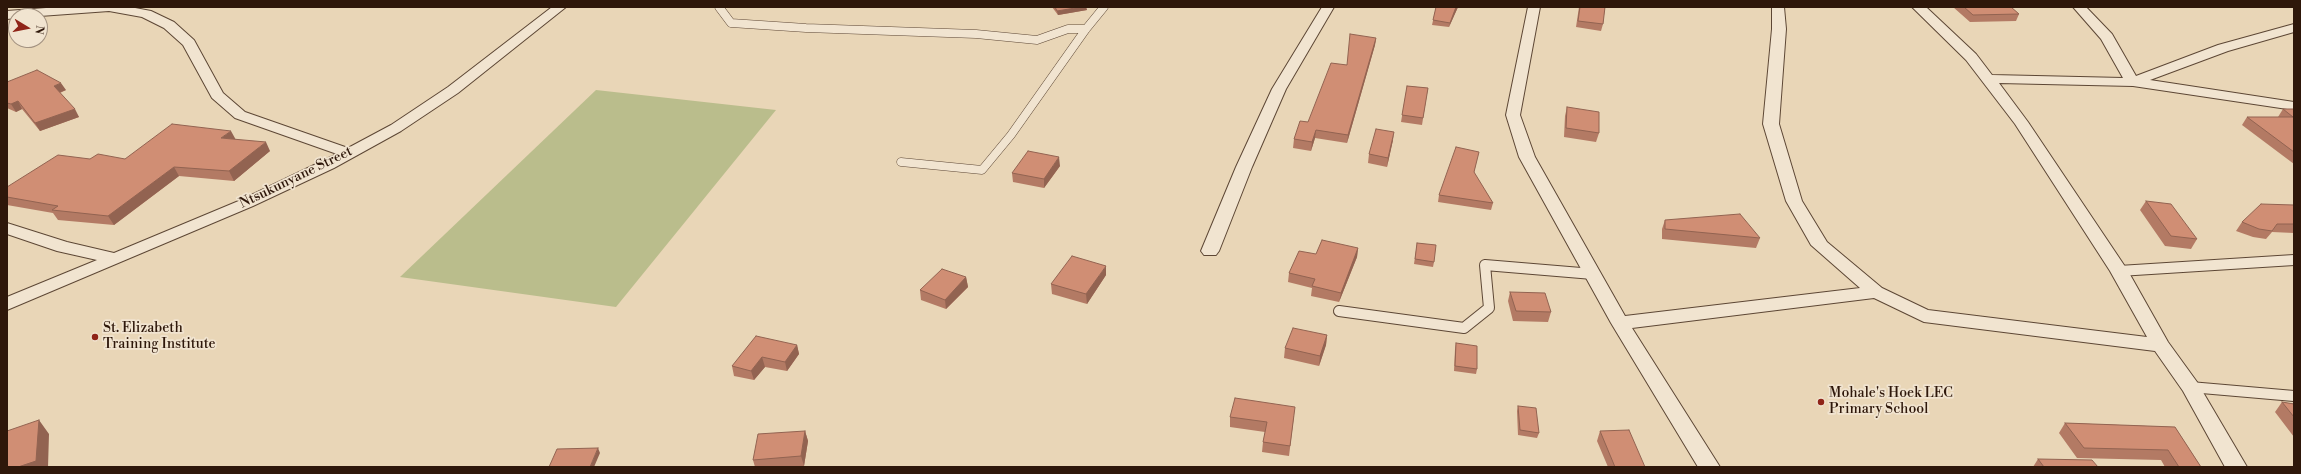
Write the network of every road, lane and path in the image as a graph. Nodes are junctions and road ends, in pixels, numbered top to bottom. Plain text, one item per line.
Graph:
1 (560, 7) edge
2 (719, 7) edge
3 (1104, 7) edge
4 (1328, 7) edge
5 (1534, 7) edge
6 (1778, 7) edge
7 (1918, 7) edge
8 (2079, 7) edge
9 (91, 8) edge
10 (7, 15) edge
11 (2294, 28) edge
12 (1086, 29) junction
13 (1989, 79) junction
14 (2133, 82) junction
15 (2294, 106) edge
16 (349, 153) junction
17 (901, 162) dead end
18 (7, 228) edge
19 (1210, 251) dead end
20 (114, 258) junction
21 (2294, 260) edge
22 (2118, 271) junction
23 (1593, 274) junction
24 (1876, 292) junction
25 (7, 304) edge
26 (1339, 311) dead end
27 (1620, 324) junction
28 (2161, 345) junction
29 (2190, 387) junction
30 (2294, 396) edge
31 (1709, 467) edge
32 (2236, 467) edge

1 - 16 street, Ntsukunyane Street
2 - 12 lane
3 - 12 lane
4 - 19 street
5 - 23 street
6 - 24 street
7 - 13 street
8 - 14 street
9 - 10 street
9 - 16 street
11 - 14 street
12 - 17 lane
13 - 14 street
13 - 22 street
14 - 15 street
16 - 20 street, Ntsukunyane Street
18 - 20 street
20 - 25 street, Ntsukunyane Street
21 - 22 lane
22 - 28 street
23 - 26 lane
23 - 27 street
24 - 27 street
24 - 28 street
27 - 31 street
28 - 29 street
29 - 30 lane
29 - 32 street

